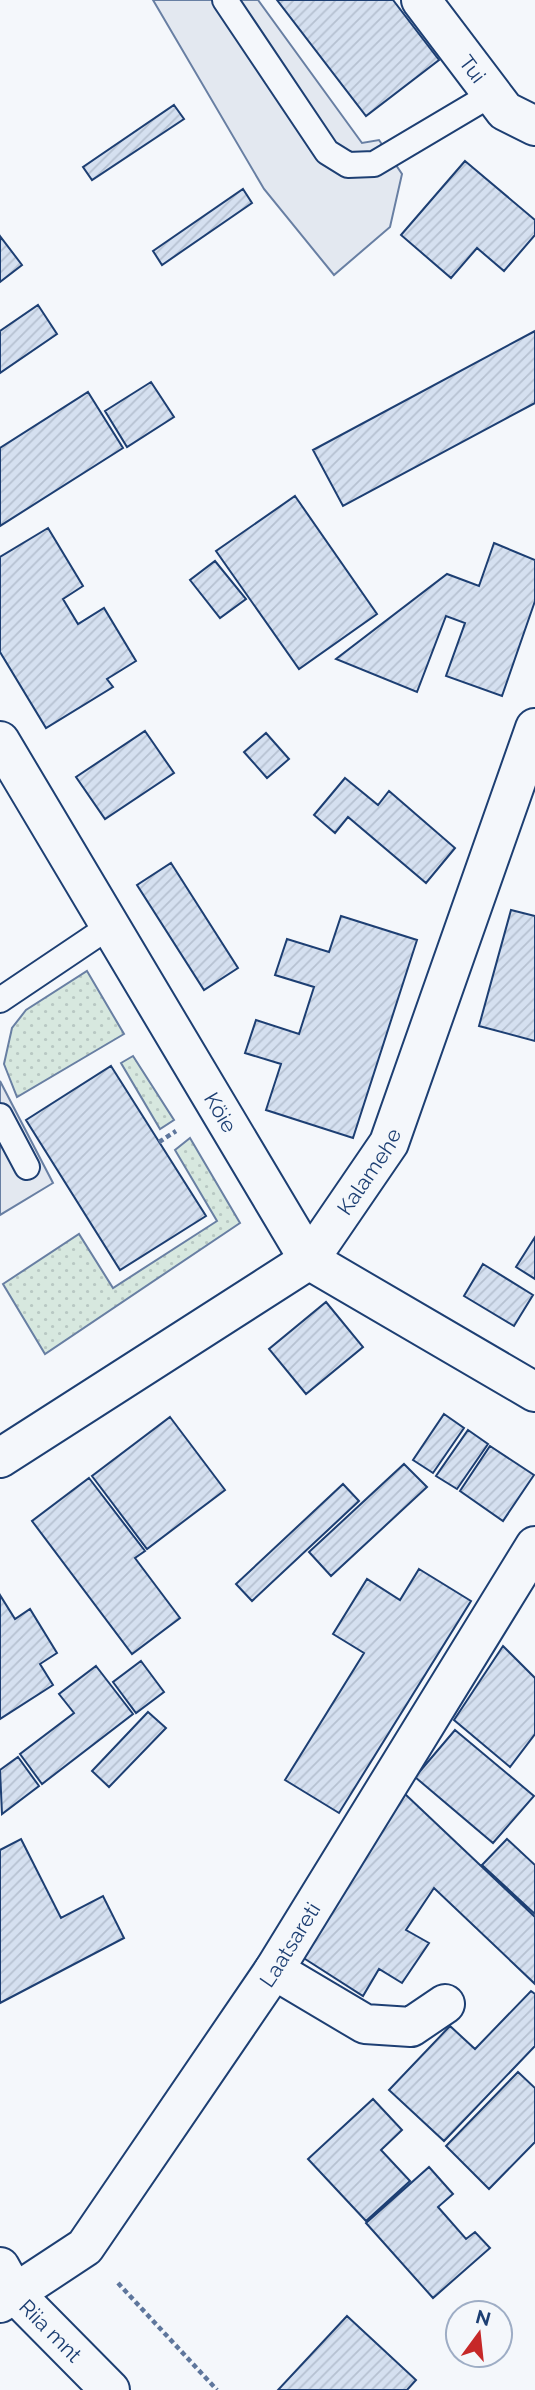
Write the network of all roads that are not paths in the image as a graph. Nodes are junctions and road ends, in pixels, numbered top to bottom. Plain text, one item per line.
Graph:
1 (225, 0) edge
2 (421, 0) edge
3 (492, 94) junction
4 (535, 126) edge
5 (535, 728) edge
6 (0, 741) edge
7 (110, 926) junction
8 (0, 1000) edge
9 (0, 1115) edge
10 (27, 1167) dead end
11 (309, 1260) junction
12 (535, 1392) edge
13 (0, 1458) edge
14 (535, 1546) edge
15 (274, 1970) junction
16 (445, 2004) dead end
17 (5, 2288) edge
18 (110, 2390) edge

1 - 3 lane
2 - 3 street, Tui
3 - 4 street, Tui
5 - 11 street, Kalamehe
6 - 7 street, Köie
7 - 8 lane
7 - 11 street, Köie
9 - 10 lane
11 - 12 street, Köie
11 - 13 street, Kalamehe
14 - 15 street, Laatsareti
15 - 16 street
15 - 17 street, Laatsareti
17 - 18 street, Riia mnt

